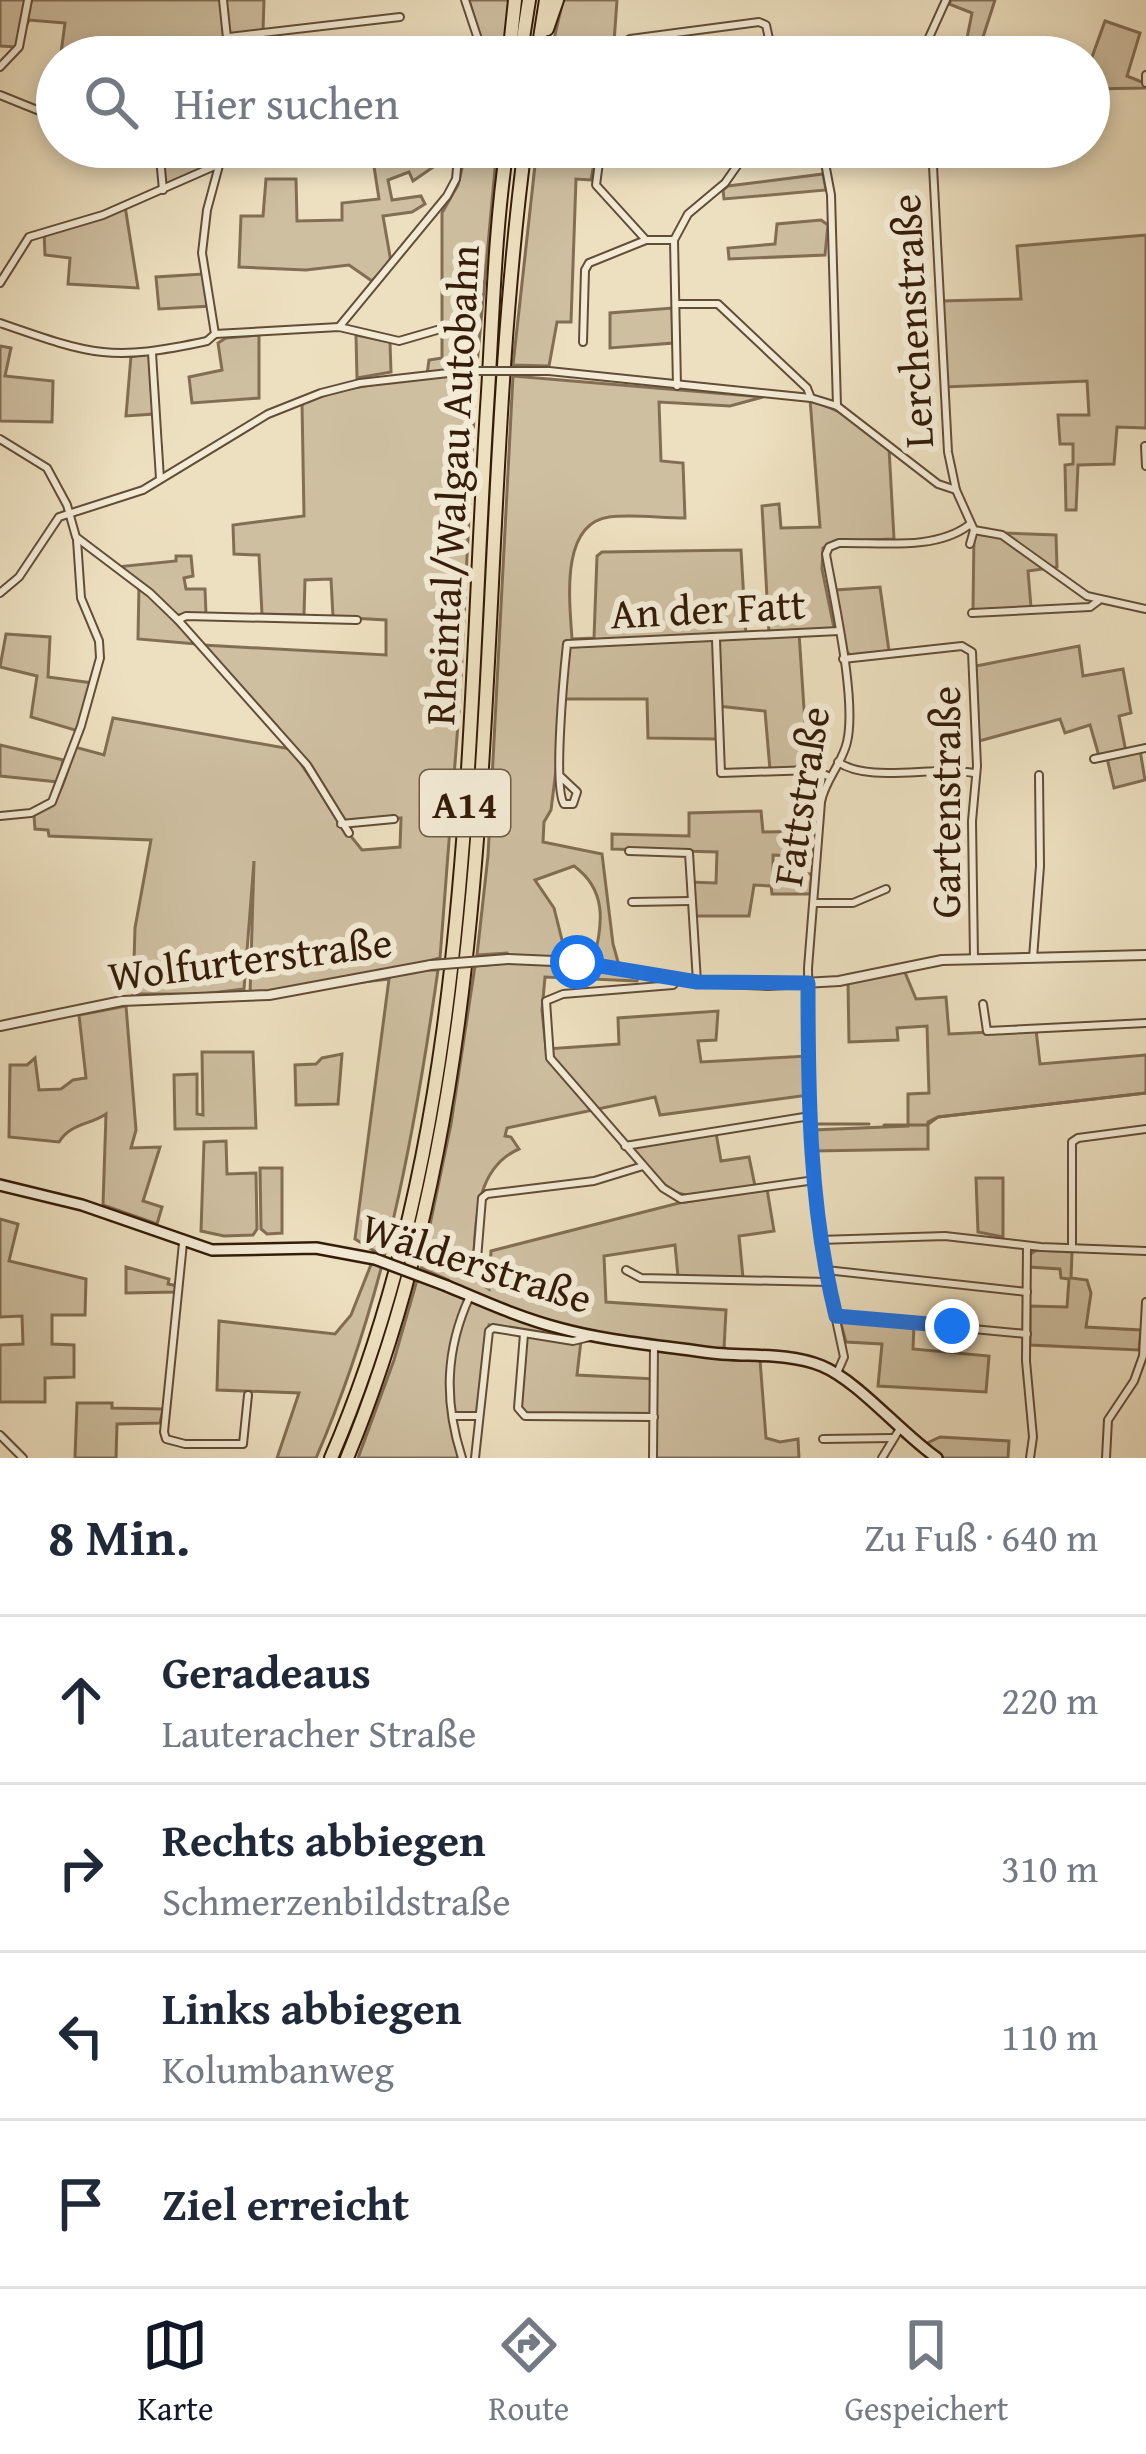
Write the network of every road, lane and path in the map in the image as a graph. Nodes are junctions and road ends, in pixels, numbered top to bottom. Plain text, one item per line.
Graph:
1 (28, 0) edge
2 (223, 0) edge
3 (465, 0) edge
4 (515, 0) edge
5 (529, 0) edge
6 (546, 0) edge
7 (557, 0) edge
8 (946, 0) edge
9 (400, 17) dead end
10 (229, 36) edge
11 (245, 36) edge
12 (477, 36) edge
13 (511, 36) edge
14 (523, 36) edge
15 (540, 36) edge
16 (544, 36) edge
17 (653, 36) edge
18 (768, 36) edge
19 (930, 36) edge
20 (0, 68) edge
21 (0, 95) edge
22 (36, 110) edge
23 (161, 168) edge
24 (210, 168) edge
25 (220, 168) edge
26 (457, 168) edge
27 (503, 168) edge
28 (522, 168) edge
29 (598, 168) edge
30 (736, 168) edge
31 (826, 168) edge
32 (933, 168) edge
33 (163, 190) junction
34 (646, 240) junction
35 (674, 240) junction
36 (0, 284) edge
37 (676, 304) junction
38 (0, 323) edge
39 (340, 327) junction
40 (437, 329) dead end
41 (215, 334) junction
42 (583, 342) dead end
43 (152, 353) junction
44 (676, 386) junction
45 (811, 398) junction
46 (837, 406) junction
47 (0, 439) edge
48 (1145, 446) edge
49 (1146, 466) edge
50 (160, 479) junction
51 (956, 490) junction
52 (69, 512) junction
53 (971, 528) junction
54 (76, 537) junction
55 (970, 544) dead end
56 (0, 593) edge
57 (1098, 600) junction
58 (1146, 609) edge
59 (972, 613) dead end
60 (178, 620) junction
61 (357, 620) dead end
62 (839, 631) junction
63 (716, 640) junction
64 (844, 659) junction
65 (1146, 748) edge
66 (1094, 758) dead end
67 (838, 762) junction
68 (974, 772) junction
69 (560, 776) junction
70 (1039, 776) dead end
71 (829, 777) junction
72 (0, 816) edge
73 (394, 819) dead end
74 (341, 824) junction
75 (349, 832) dead end
76 (629, 851) dead end
77 (886, 889) dead end
78 (690, 901) junction
79 (632, 902) dead end
80 (814, 903) junction
81 (1146, 955) edge
82 (974, 958) junction
83 (1033, 958) junction
84 (678, 979) junction
85 (697, 982) junction
86 (808, 983) junction
87 (983, 1004) dead end
88 (1146, 1023) edge
89 (0, 1026) edge
90 (810, 1116) junction
91 (1146, 1129) edge
92 (625, 1146) junction
93 (643, 1166) junction
94 (815, 1180) junction
95 (0, 1185) edge
96 (820, 1240) junction
97 (183, 1243) junction
98 (1027, 1245) junction
99 (1072, 1249) junction
100 (1146, 1251) edge
101 (482, 1270) dead end
102 (626, 1270) dead end
103 (826, 1270) junction
104 (828, 1282) junction
105 (1027, 1292) junction
106 (470, 1296) junction
107 (1146, 1302) edge
108 (836, 1316) junction
109 (524, 1334) junction
110 (1027, 1334) junction
111 (594, 1336) junction
112 (654, 1345) junction
113 (837, 1373) junction
114 (248, 1395) dead end
115 (451, 1416) junction
116 (479, 1416) junction
117 (654, 1418) junction
118 (896, 1434) junction
119 (0, 1435) edge
120 (824, 1439) dead end
121 (23, 1458) edge
122 (331, 1458) edge
123 (347, 1458) edge
124 (462, 1458) edge
125 (475, 1458) edge
126 (653, 1458) edge
127 (882, 1458) edge
128 (937, 1458) edge
129 (1030, 1458) edge
130 (1106, 1458) edge

1 - 20 street
2 - 10 street
3 - 12 street
4 - 13 highway
5 - 14 highway
6 - 15 highway
7 - 16 highway
8 - 19 street
9 - 11 street
17 - 18 street
21 - 22 street
23 - 33 street
24 - 33 street
25 - 41 street
26 - 39 street
27 - 122 highway, Rheintal/Walgau Autobahn / A14
28 - 123 highway, Rheintal/Walgau Autobahn / A14
29 - 34 street
30 - 35 street
31 - 46 street
32 - 51 street, Lerchenstraße
33 - 36 street
34 - 35 street
34 - 42 street
35 - 37 street
37 - 44 street
37 - 45 street
38 - 43 street
39 - 40 street
39 - 41 street
41 - 43 street
43 - 50 street
44 - 45 street
44 - 50 street, bridge
45 - 46 street
46 - 51 street
47 - 52 street
48 - 49 street
50 - 52 street
51 - 53 street, Lerchenstraße
52 - 54 street
52 - 56 street
53 - 55 street
53 - 57 street
53 - 62 street, Fattstraße
54 - 60 street
54 - 72 street
57 - 58 street
57 - 59 street
60 - 61 street
60 - 74 street
62 - 63 street, An der Fatt
62 - 64 street, Fattstraße
63 - 69 street, An der Fatt
63 - 71 street
64 - 67 street, Fattstraße
64 - 68 street, Gartenstraße
65 - 66 street
67 - 68 street
67 - 71 street, Fattstraße
68 - 82 street, Gartenstraße
69 - 69 street, An der Fatt
70 - 83 street
71 - 80 street, Fattstraße
73 - 74 street
74 - 75 street
76 - 78 street
77 - 80 street
78 - 79 street
78 - 85 street
80 - 86 street, Fattstraße
81 - 83 street, Wolfurterstraße
82 - 83 street, Wolfurterstraße
82 - 86 street, Wolfurterstraße
84 - 85 street, Wolfurterstraße
84 - 89 street, Wolfurterstraße, bridge
84 - 92 street
85 - 86 street, Wolfurterstraße
86 - 90 street, Fattstraße
87 - 88 street
90 - 92 street
90 - 94 street, Fattstraße
91 - 99 street
92 - 93 street
93 - 94 street
93 - 101 street
94 - 96 street, Fattstraße
95 - 97 main road, Wälderstraße
96 - 98 street
96 - 103 street, Fattstraße
97 - 106 main road, Wälderstraße, bridge
97 - 114 street
98 - 99 street
98 - 105 street
99 - 100 street
102 - 104 street
103 - 104 street, Fattstraße
103 - 105 street
104 - 108 street, Fattstraße
105 - 110 street
106 - 111 main road, Wälderstraße
106 - 115 street
107 - 130 street
108 - 110 street
108 - 113 street, Fattstraße
109 - 111 street
109 - 116 street
109 - 117 street
110 - 129 street
111 - 112 main road, Wälderstraße
112 - 113 main road, Wälderstraße
112 - 117 street
113 - 118 main road, Wälderstraße
115 - 116 street
115 - 124 street
116 - 125 street
117 - 126 street
118 - 120 street
118 - 127 street
118 - 128 main road, Wälderstraße
119 - 121 street

